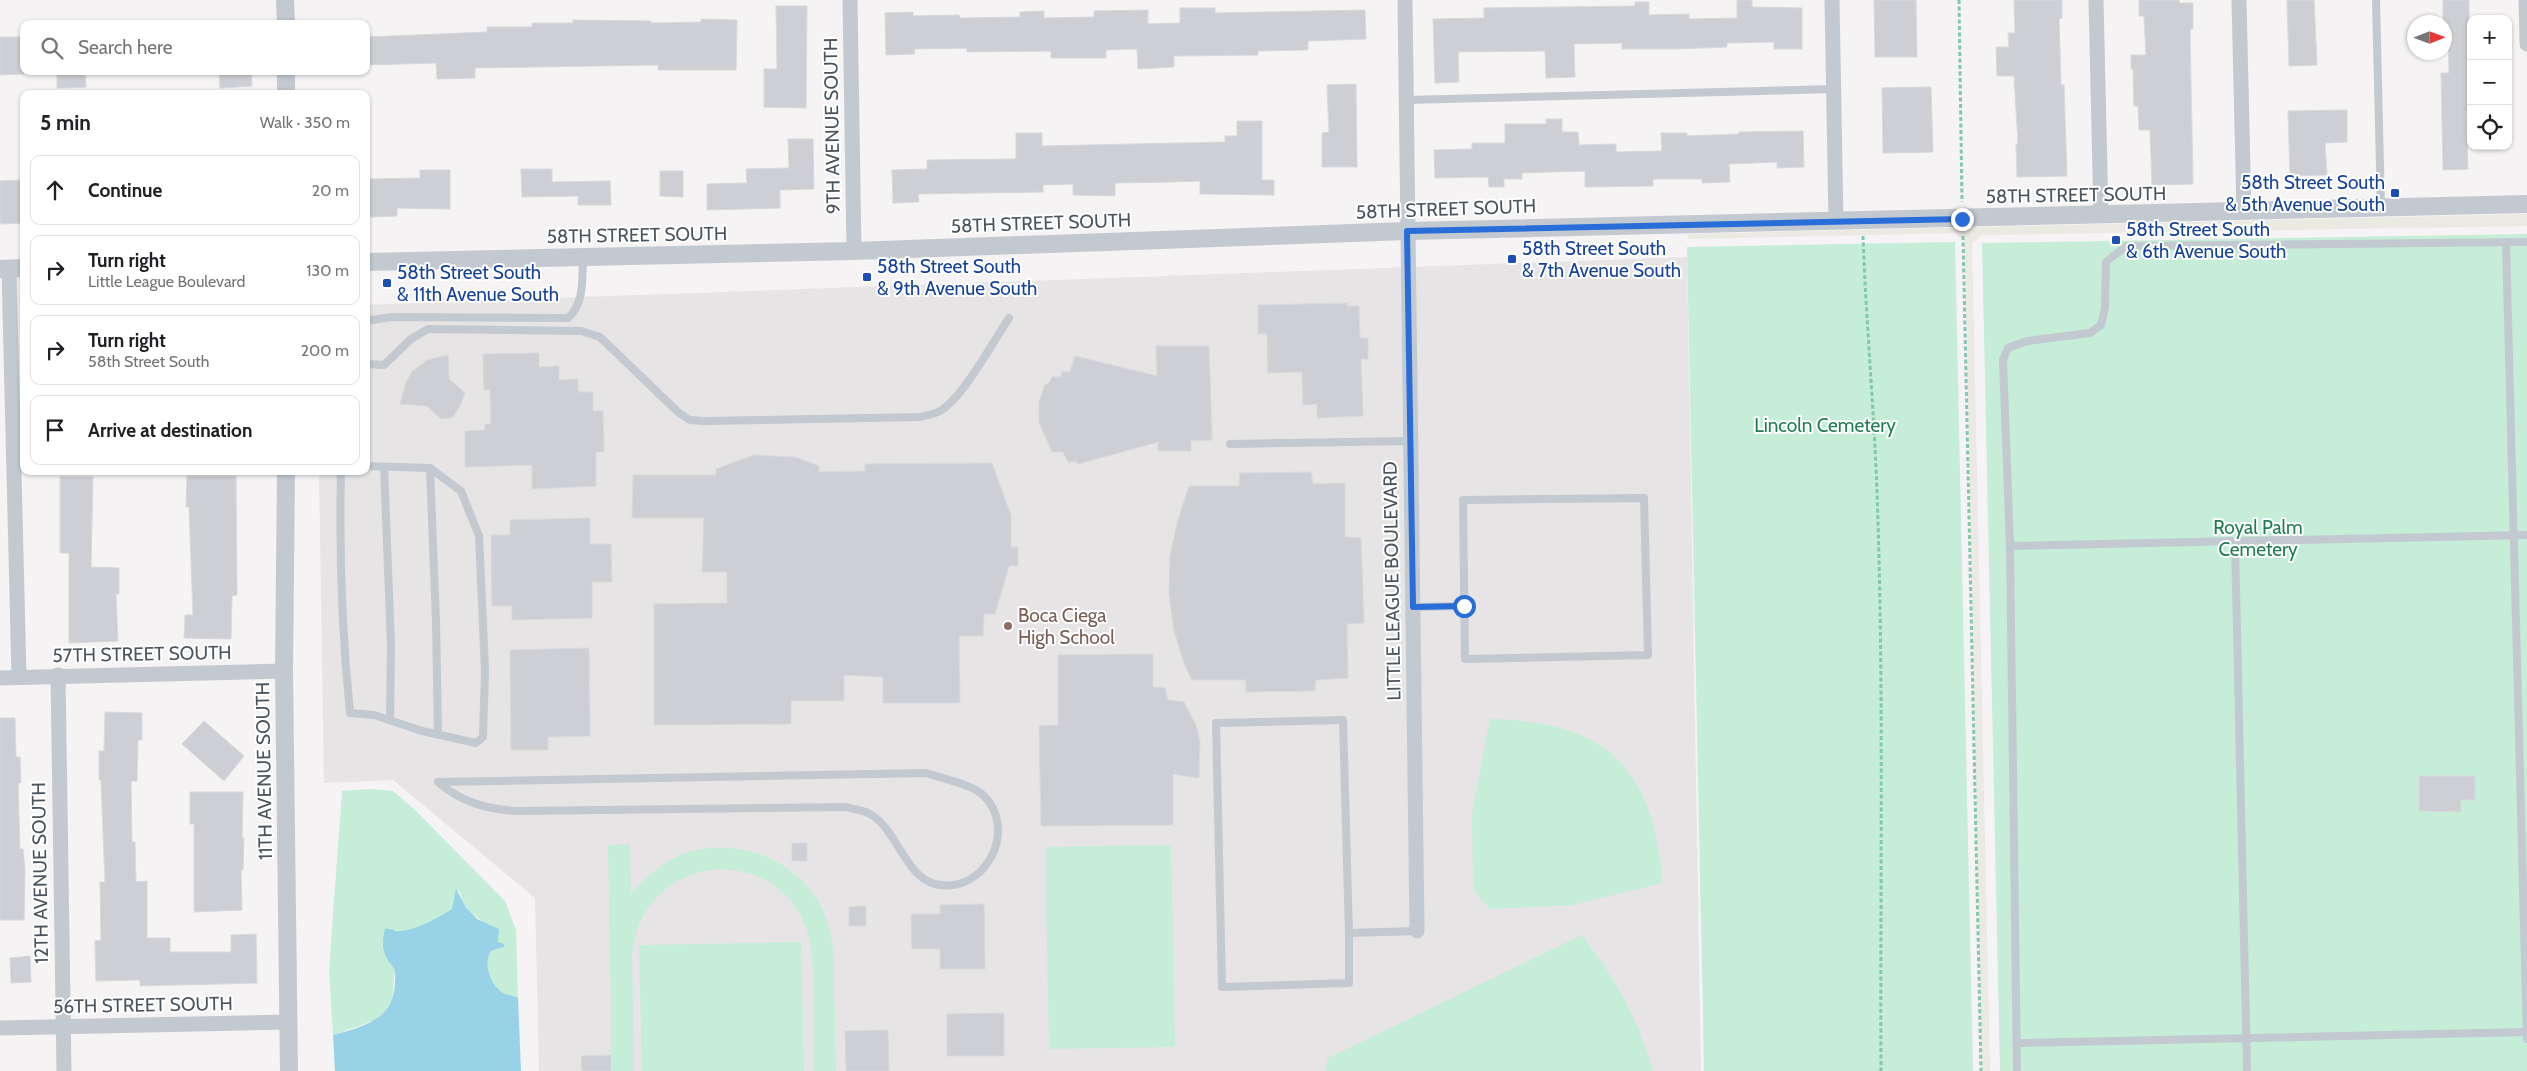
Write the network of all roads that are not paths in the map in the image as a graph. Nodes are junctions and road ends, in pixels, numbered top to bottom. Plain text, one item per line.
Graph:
1 (285, 0) edge
2 (850, 0) edge
3 (1405, 0) edge
4 (1832, 0) edge
5 (2096, 0) edge
6 (2239, 0) edge
7 (2376, 0) edge
8 (2526, 0) edge
9 (286, 20) edge
10 (2527, 44) edge
11 (286, 75) edge
12 (1834, 89) junction
13 (286, 90) edge
14 (1406, 100) junction
15 (2527, 204) edge
16 (2380, 208) junction
17 (2244, 212) junction
18 (2102, 215) junction
19 (1836, 221) junction
20 (1407, 231) junction
21 (2506, 242) junction
22 (2527, 242) edge
23 (854, 252) junction
24 (583, 257) junction
25 (370, 262) edge
26 (11, 269) edge
27 (1010, 318) dead end
28 (370, 320) edge
29 (370, 364) edge
30 (1410, 441) junction
31 (1230, 444) dead end
32 (370, 466) edge
33 (384, 467) junction
34 (430, 468) junction
35 (286, 475) edge
36 (341, 475) edge
37 (2527, 535) edge
38 (2514, 536) junction
39 (2235, 543) junction
40 (2010, 546) junction
41 (1464, 606) junction
42 (1413, 607) junction
43 (284, 671) junction
44 (58, 675) junction
45 (19, 677) junction
46 (0, 678) edge
47 (390, 720) junction
48 (438, 734) junction
49 (438, 782) joint
50 (1417, 931) joint
51 (1349, 933) junction
52 (287, 1022) junction
53 (63, 1027) junction
54 (0, 1028) edge
55 (2527, 1032) edge
56 (2246, 1037) junction
57 (2527, 1039) edge
58 (2017, 1043) junction
59 (64, 1071) edge
60 (289, 1071) edge
61 (2017, 1071) edge
62 (2247, 1071) edge

1 - 9 street
2 - 23 street, 9TH AVENUE SOUTH
3 - 14 street, LITTLE LEAGUE BOULEVARD
4 - 12 street
5 - 18 street
6 - 17 street
7 - 16 lane
8 - 10 street
11 - 13 street
12 - 14 lane
12 - 19 street
14 - 20 street, LITTLE LEAGUE BOULEVARD
15 - 16 street, 58TH STREET SOUTH
16 - 17 street, 58TH STREET SOUTH
17 - 18 street, 58TH STREET SOUTH
18 - 19 street, 58TH STREET SOUTH
19 - 20 street, 58TH STREET SOUTH
20 - 23 street, 58TH STREET SOUTH
20 - 30 street, LITTLE LEAGUE BOULEVARD
21 - 22 lane
21 - 38 lane
21 - 40 lane
23 - 24 street, 58TH STREET SOUTH
24 - 25 street, 58TH STREET SOUTH
24 - 28 lane
26 - 45 street
27 - 29 lane
30 - 31 lane
30 - 42 street, LITTLE LEAGUE BOULEVARD
32 - 33 lane
33 - 34 lane
33 - 47 lane
34 - 48 lane
34 - 48 lane
35 - 43 street, 11TH AVENUE SOUTH
36 - 47 lane
37 - 38 lane
38 - 39 lane
38 - 55 lane
39 - 40 lane
39 - 56 lane
40 - 58 lane
41 - 41 lane
41 - 42 lane
42 - 50 street, LITTLE LEAGUE BOULEVARD
43 - 44 street, 57TH STREET SOUTH
43 - 52 street, 11TH AVENUE SOUTH
44 - 45 street, 57TH STREET SOUTH
44 - 53 street, 12TH AVENUE SOUTH
45 - 46 street, 57TH STREET SOUTH
47 - 48 lane
49 - 49 lane
50 - 51 lane
51 - 51 lane
52 - 53 street, 56TH STREET SOUTH
52 - 60 street, 11TH AVENUE SOUTH
53 - 54 street, 56TH STREET SOUTH
53 - 59 street, 12TH AVENUE SOUTH
55 - 56 lane
55 - 57 lane
56 - 58 lane
56 - 62 lane
58 - 61 lane

